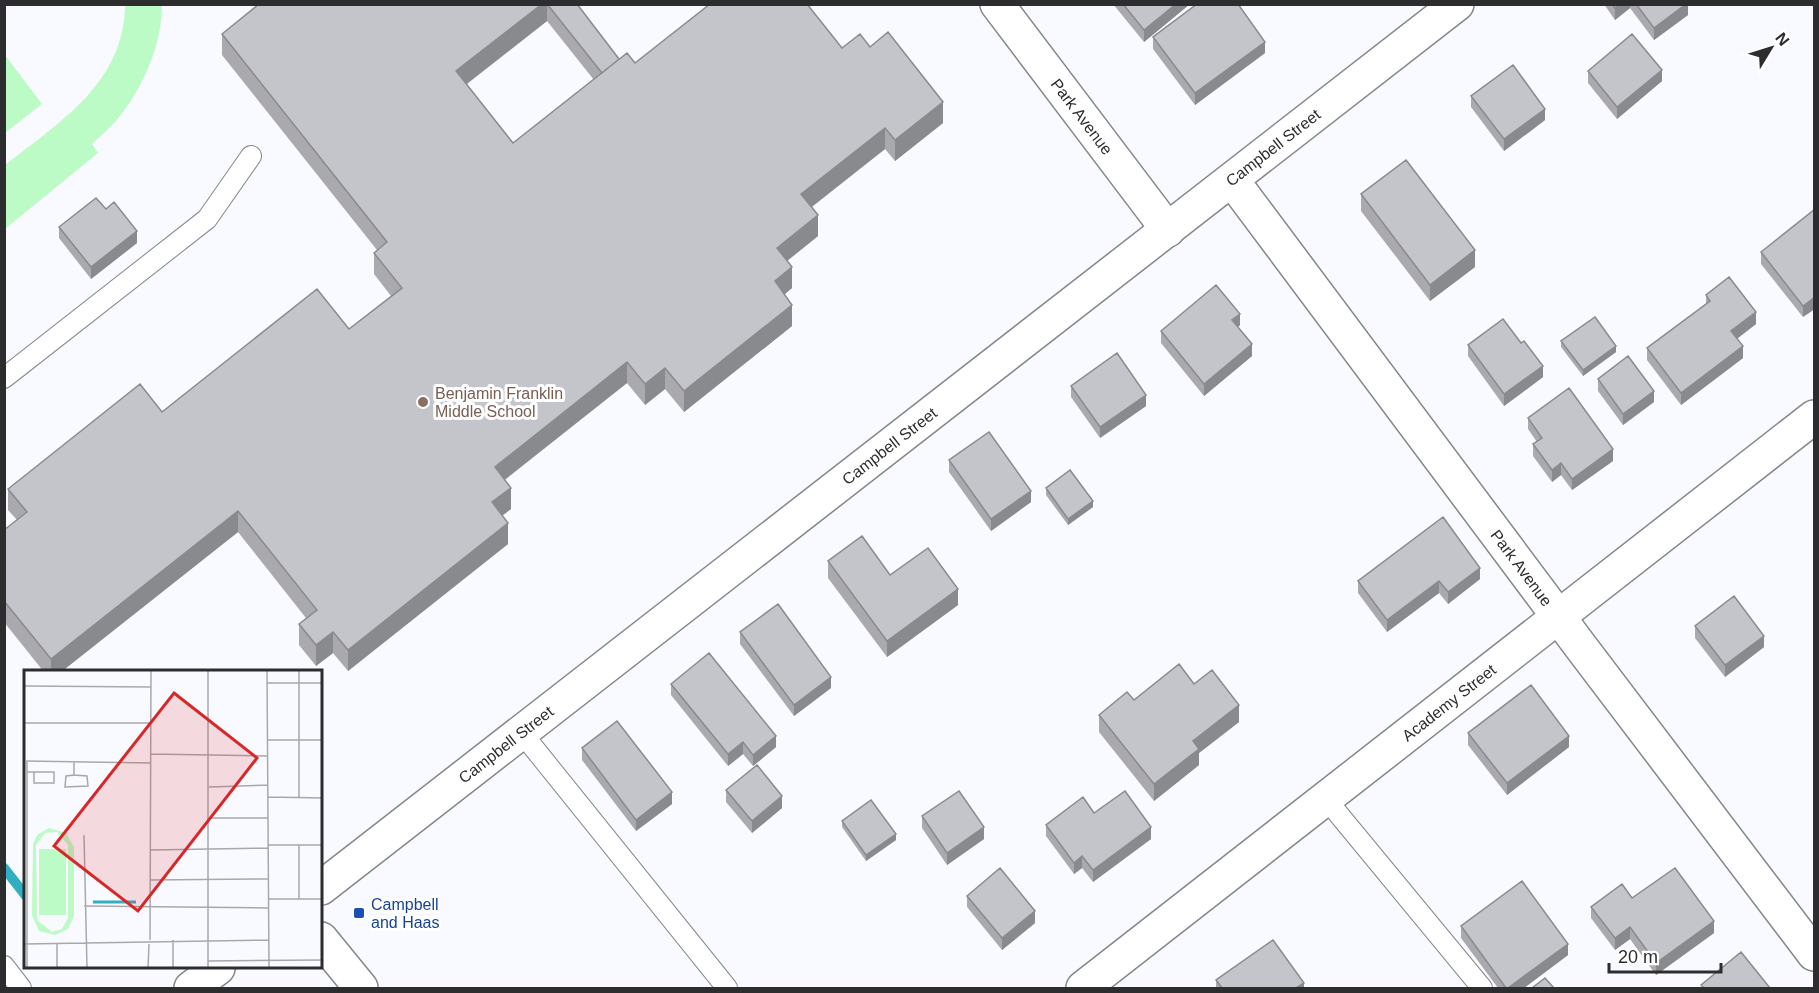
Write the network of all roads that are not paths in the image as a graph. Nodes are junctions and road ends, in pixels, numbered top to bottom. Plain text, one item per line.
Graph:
1 (997, 4) edge
2 (1457, 4) edge
3 (251, 156) dead end
4 (1232, 180) junction
5 (1168, 230) junction
6 (4, 378) edge
7 (1815, 417) edge
8 (1559, 618) junction
9 (521, 732) junction
10 (1326, 799) junction
11 (322, 887) edge
12 (322, 940) edge
13 (1815, 954) edge
14 (4, 966) edge
15 (217, 969) edge
16 (1094, 985) edge
17 (21, 988) edge
18 (191, 988) edge
19 (361, 988) edge
20 (728, 988) edge
21 (1482, 988) edge

1 - 5 street, Park Avenue
2 - 4 street, Campbell Street
3 - 6 lane
4 - 5 street, Campbell Street
4 - 8 street, Park Avenue
5 - 9 street, Campbell Street
7 - 8 street, Academy Street
8 - 10 street, Academy Street
8 - 13 street, Park Avenue
9 - 11 street, Campbell Street
9 - 20 lane
10 - 16 street, Academy Street
10 - 21 lane
12 - 19 street
14 - 17 lane
15 - 18 street

